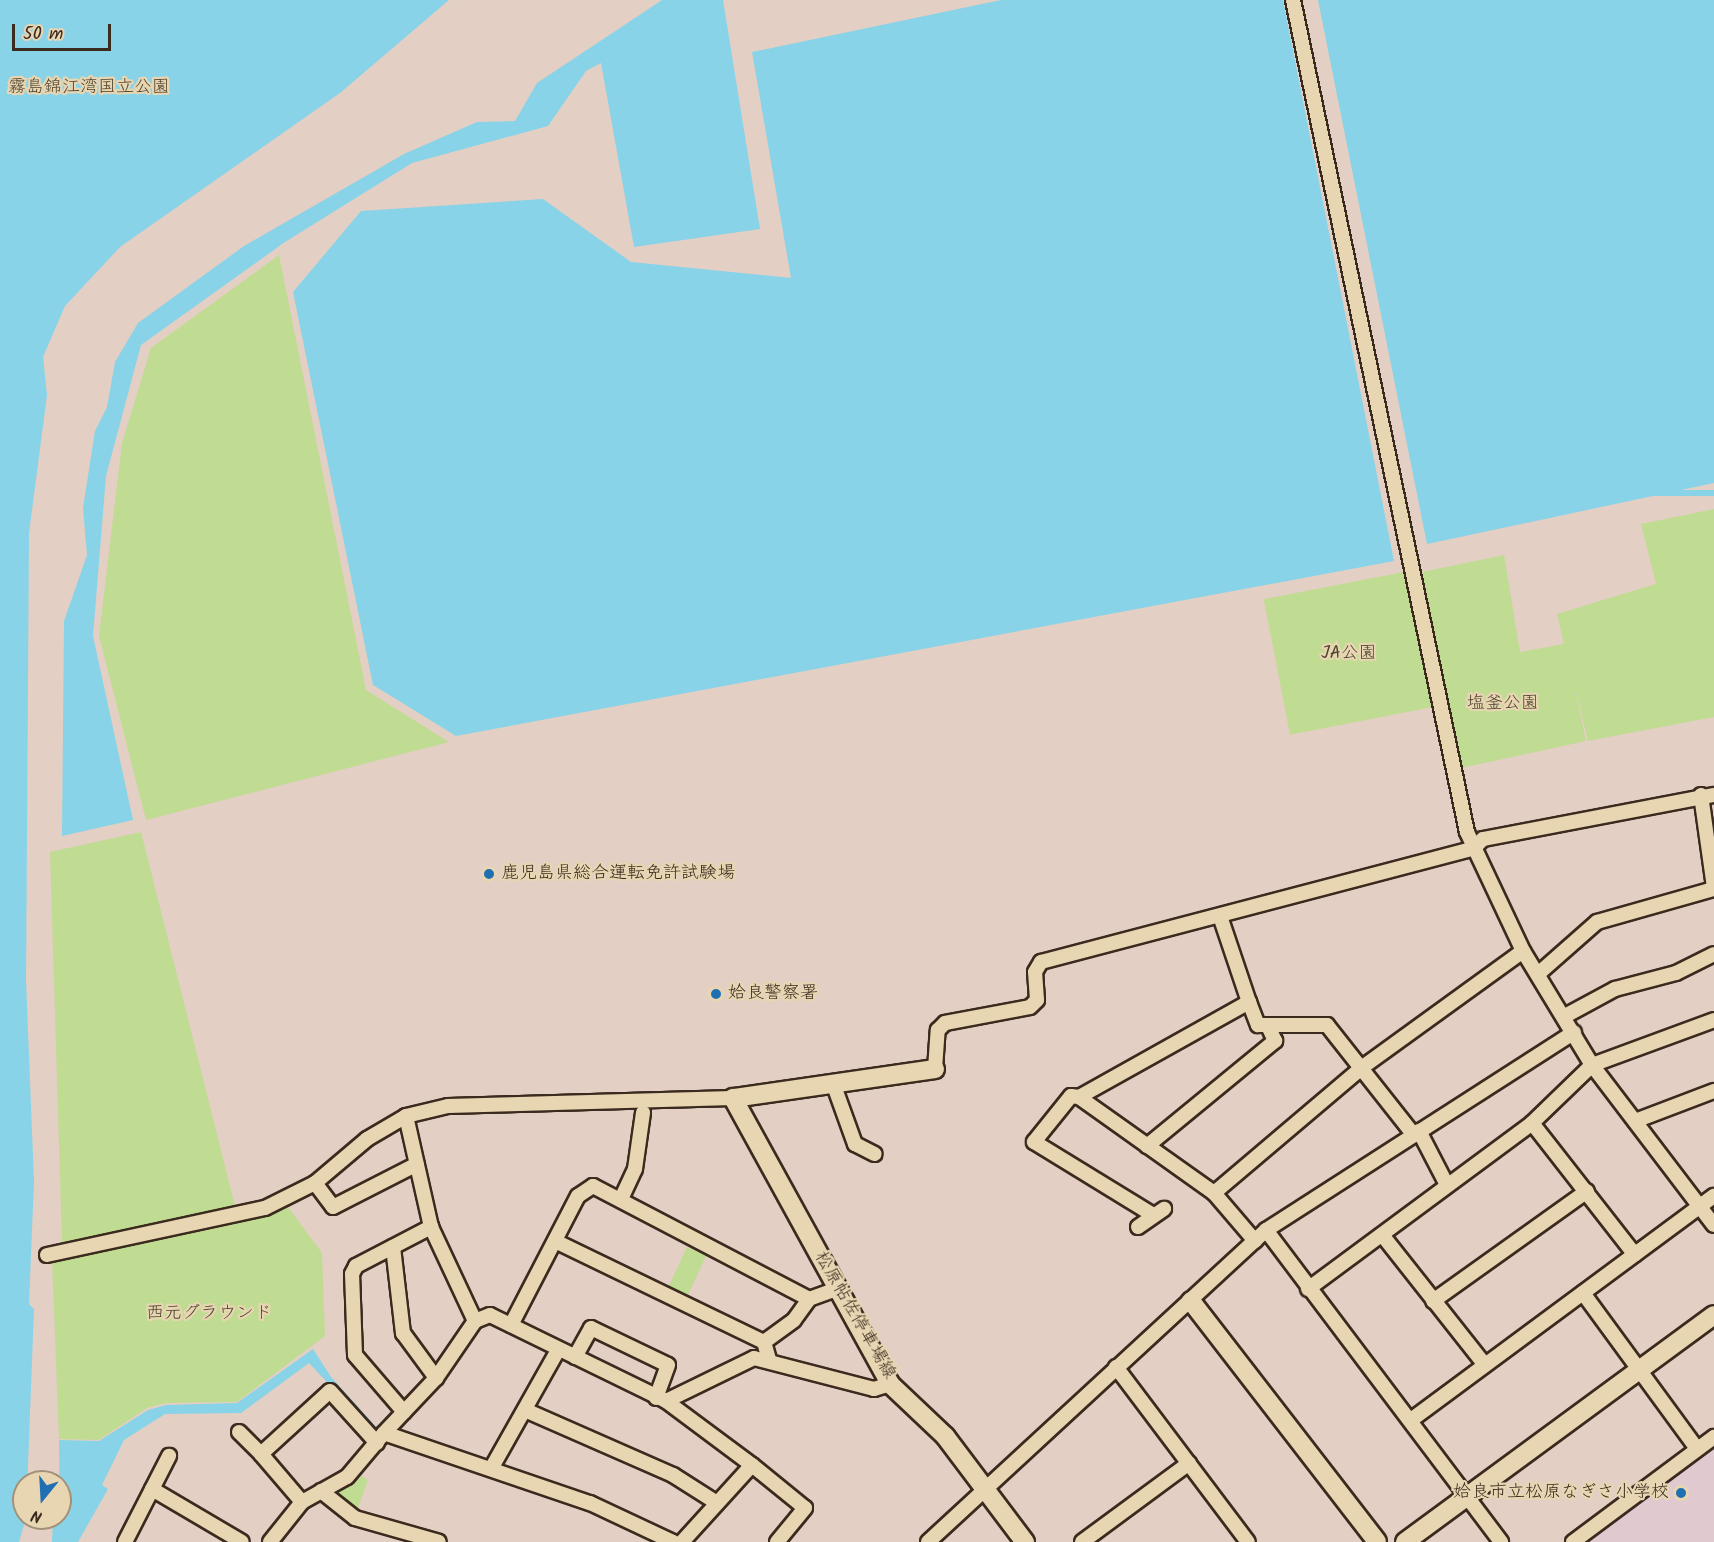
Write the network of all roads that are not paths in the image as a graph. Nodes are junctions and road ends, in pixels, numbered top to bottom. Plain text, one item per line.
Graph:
1 (1293, 0) edge
2 (1708, 795) edge
3 (1473, 849) junction
4 (1714, 888) edge
5 (1220, 916) junction
6 (1523, 951) junction
7 (1714, 954) edge
8 (1538, 974) junction
9 (1249, 1002) junction
10 (1565, 1016) junction
11 (1714, 1020) edge
12 (1268, 1026) junction
13 (1574, 1032) junction
14 (1592, 1065) junction
15 (1364, 1066) junction
16 (935, 1068) joint
17 (833, 1083) junction
18 (1714, 1091) edge
19 (1079, 1097) junction
20 (733, 1098) junction
21 (643, 1113) dead end
22 (406, 1116) junction
23 (1635, 1121) junction
24 (1532, 1123) junction
25 (1417, 1133) junction
26 (1147, 1146) junction
27 (875, 1154) dead end
28 (417, 1164) junction
29 (315, 1183) junction
30 (1447, 1185) junction
31 (1587, 1191) junction
32 (1214, 1193) junction
33 (1714, 1196) edge
34 (621, 1199) junction
35 (1700, 1206) junction
36 (1714, 1225) edge
37 (431, 1227) junction
38 (1138, 1227) dead end
39 (1266, 1230) junction
40 (1383, 1236) junction
41 (555, 1241) junction
42 (1255, 1241) junction
43 (393, 1247) junction
44 (48, 1255) dead end
45 (1635, 1255) junction
46 (837, 1289) junction
47 (1308, 1289) junction
48 (1583, 1293) junction
49 (809, 1299) junction
50 (1191, 1300) junction
51 (1433, 1300) junction
52 (1714, 1316) edge
53 (475, 1321) junction
54 (511, 1325) junction
55 (764, 1342) junction
56 (558, 1350) junction
57 (574, 1358) junction
58 (769, 1360) junction
59 (1485, 1365) junction
60 (1116, 1367) junction
61 (1639, 1368) junction
62 (436, 1378) junction
63 (890, 1384) junction
64 (661, 1400) junction
65 (525, 1410) junction
66 (404, 1412) junction
67 (1411, 1420) junction
68 (239, 1432) dead end
69 (1714, 1437) edge
70 (380, 1438) junction
71 (1697, 1449) junction
72 (261, 1454) junction
73 (169, 1456) dead end
74 (1189, 1463) junction
75 (752, 1465) junction
76 (491, 1469) junction
77 (152, 1489) junction
78 (987, 1490) junction
79 (321, 1491) junction
80 (1466, 1495) junction
81 (302, 1503) junction
82 (717, 1503) junction
83 (1242, 1540) edge
84 (125, 1542) edge
85 (242, 1542) edge
86 (270, 1542) edge
87 (439, 1542) edge
88 (673, 1542) edge
89 (682, 1542) edge
90 (777, 1542) edge
91 (928, 1542) edge
92 (1025, 1542) edge
93 (1082, 1542) edge
94 (1377, 1542) edge
95 (1405, 1542) edge
96 (1500, 1542) edge
97 (1573, 1542) edge

1 - 3 street
2 - 3 street
2 - 4 street
3 - 5 street
3 - 6 street
4 - 8 street
5 - 9 street
5 - 16 street
6 - 8 street
6 - 15 street
7 - 10 street
8 - 10 street
9 - 12 street
9 - 19 street
10 - 13 street
11 - 14 street
12 - 15 street
12 - 26 street
13 - 14 street
13 - 25 street
14 - 23 street
14 - 24 street
15 - 25 street
15 - 32 street
16 - 17 street
17 - 20 street
17 - 27 street
18 - 23 street
19 - 26 street
19 - 38 street
20 - 22 street
20 - 46 street, 松原帖佐停車場線
21 - 34 street
22 - 28 street
22 - 29 street
23 - 35 street
24 - 30 street
24 - 31 street
25 - 30 street
25 - 39 street
26 - 32 street
28 - 29 street
28 - 37 street
29 - 44 street
30 - 40 street
31 - 45 street
31 - 51 street
32 - 42 street
33 - 35 street
34 - 41 street
34 - 49 street
35 - 36 street
35 - 45 street
37 - 43 street
37 - 53 street
39 - 42 street
39 - 47 street
40 - 47 street
40 - 51 street
41 - 54 street
41 - 55 street
42 - 50 street
43 - 62 street
43 - 66 street
45 - 48 street
46 - 49 street
46 - 63 street, 松原帖佐停車場線
47 - 67 street
48 - 59 street
48 - 61 street
49 - 55 street
50 - 60 street
50 - 94 street
51 - 59 street
52 - 61 street
53 - 54 street
53 - 62 street
54 - 56 street
55 - 58 street
56 - 57 street
56 - 65 street
57 - 64 street
57 - 64 street
58 - 63 street
58 - 64 street
59 - 67 street
60 - 74 street
60 - 78 street
61 - 71 street
61 - 80 street
62 - 66 street
63 - 78 street, 松原帖佐停車場線
64 - 75 street
65 - 76 street
65 - 82 street
66 - 70 street
67 - 80 street
68 - 72 street
69 - 71 street
70 - 72 street
70 - 76 street
70 - 79 street
71 - 97 street
72 - 81 street
73 - 77 street
74 - 83 street
74 - 93 street
75 - 82 street
75 - 90 street
76 - 88 street
77 - 84 street
77 - 85 street
78 - 91 street
78 - 92 street, 松原帖佐停車場線
79 - 81 street
79 - 87 street
80 - 95 street
80 - 96 street
81 - 86 street
82 - 89 street

